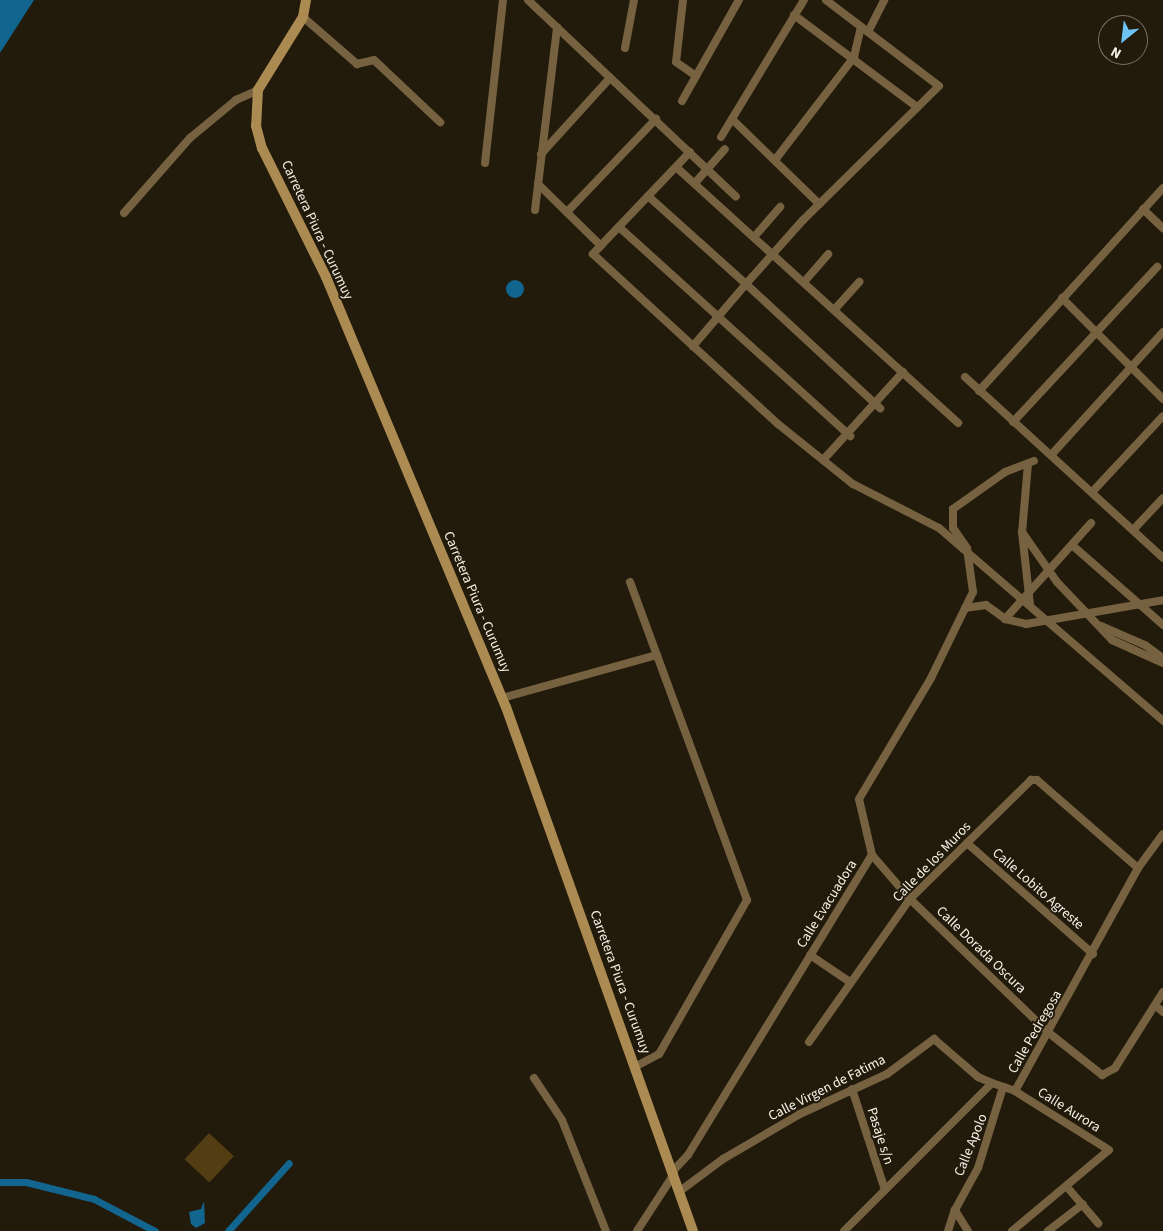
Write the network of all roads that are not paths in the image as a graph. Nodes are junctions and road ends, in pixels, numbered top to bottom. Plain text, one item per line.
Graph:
1 (306, 0) edge
2 (503, 0) edge
3 (528, 0) edge
4 (634, 0) edge
5 (683, 0) edge
6 (739, 0) edge
7 (804, 0) edge
8 (826, 0) edge
9 (884, 0) edge
10 (794, 15) junction
11 (303, 17) junction
12 (557, 26) junction
13 (861, 27) junction
14 (868, 32) junction
15 (625, 48) dead end
16 (854, 58) junction
17 (696, 76) junction
18 (610, 78) junction
19 (258, 90) junction
20 (682, 101) dead end
21 (917, 107) junction
22 (656, 119) junction
23 (732, 119) junction
24 (440, 122) dead end
25 (721, 137) dead end
26 (725, 149) dead end
27 (690, 152) junction
28 (541, 154) junction
29 (774, 160) junction
30 (485, 163) dead end
31 (676, 166) junction
32 (707, 170) junction
33 (695, 183) junction
34 (538, 184) junction
35 (1163, 188) edge
36 (648, 196) junction
37 (819, 204) junction
38 (780, 207) dead end
39 (1143, 209) junction
40 (535, 210) dead end
41 (724, 210) junction
42 (568, 212) junction
43 (124, 213) dead end
44 (618, 228) junction
45 (1163, 228) edge
46 (754, 237) junction
47 (601, 246) junction
48 (773, 254) junction
49 (828, 254) dead end
50 (1157, 267) dead end
51 (804, 282) junction
52 (859, 282) dead end
53 (746, 284) junction
54 (1062, 298) junction
55 (834, 310) junction
56 (718, 317) junction
57 (1163, 332) edge
58 (1097, 334) junction
59 (694, 346) junction
60 (1130, 366) junction
61 (903, 372) junction
62 (965, 377) dead end
63 (979, 391) junction
64 (1163, 399) edge
65 (877, 406) junction
66 (1163, 416) edge
67 (1013, 422) junction
68 (958, 423) dead end
69 (848, 434) junction
70 (1053, 453) junction
71 (823, 460) junction
72 (1094, 490) junction
73 (1163, 498) edge
74 (1091, 523) dead end
75 (1134, 529) junction
76 (1022, 532) junction
77 (1072, 545) junction
78 (969, 556) junction
79 (1163, 558) edge
80 (1050, 571) junction
81 (630, 582) dead end
82 (1028, 600) junction
83 (1163, 600) edge
84 (1142, 606) junction
85 (964, 609) junction
86 (1084, 610) junction
87 (1005, 619) junction
88 (1046, 619) junction
89 (1096, 624) junction
90 (1163, 625) edge
91 (657, 655) junction
92 (1163, 658) edge
93 (1163, 663) edge
94 (502, 698) junction
95 (1163, 721) edge
96 (1163, 834) edge
97 (966, 843) junction
98 (872, 855) junction
99 (1138, 868) junction
100 (910, 899) junction
101 (1093, 954) junction
102 (810, 955) junction
103 (850, 982) junction
104 (1163, 992) edge
105 (1155, 1005) junction
106 (1163, 1012) edge
107 (1049, 1033) junction
108 (809, 1042) dead end
109 (636, 1066) junction
110 (534, 1078) dead end
111 (992, 1083) junction
112 (1003, 1087) junction
113 (852, 1089) junction
114 (1015, 1091) junction
115 (674, 1173) junction
116 (1067, 1187) junction
117 (885, 1190) junction
118 (680, 1191) junction
119 (1082, 1204) junction
120 (955, 1210) junction
121 (1098, 1223) dead end
122 (606, 1231) edge
123 (637, 1231) edge
124 (693, 1231) edge
125 (844, 1231) edge
126 (948, 1231) edge
127 (968, 1231) edge
128 (1012, 1231) edge
129 (1048, 1231) edge

1 - 11 main road, Carretera Piura - Curumuy
2 - 30 street
3 - 12 street
4 - 15 street
5 - 17 street
6 - 17 street
7 - 10 street
8 - 13 street
9 - 14 street
10 - 16 street
10 - 23 street
11 - 19 main road, Carretera Piura - Curumuy
11 - 24 street
12 - 18 street
12 - 28 street
13 - 14 street
13 - 16 street
14 - 21 street
16 - 21 street
16 - 29 street
17 - 20 street
18 - 22 street
18 - 28 street
19 - 43 street
19 - 94 main road, Carretera Piura - Curumuy
21 - 37 street
22 - 27 street
22 - 42 street
23 - 25 street
23 - 29 street
26 - 32 street
27 - 31 street
27 - 32 street
28 - 34 street
29 - 37 street
31 - 33 street
31 - 36 street
32 - 33 street
32 - 41 street
33 - 41 street
34 - 40 street
34 - 42 street
35 - 39 street
36 - 44 street
36 - 53 street
37 - 48 street
38 - 46 street
39 - 45 street
39 - 54 street
41 - 46 street
42 - 47 street
44 - 47 street
44 - 56 street
46 - 48 street
47 - 59 street
48 - 51 street
48 - 53 street
49 - 51 street
50 - 58 street
51 - 55 street
52 - 55 street
53 - 56 street
53 - 65 street
54 - 58 street
54 - 63 street
55 - 61 street
56 - 59 street
56 - 69 street
57 - 60 street
58 - 60 street
58 - 67 street
59 - 71 street
60 - 64 street
60 - 70 street
61 - 65 street
61 - 68 street
62 - 63 street
63 - 67 street
65 - 69 street
66 - 72 street
67 - 70 street
69 - 71 street
70 - 72 street
71 - 78 street
72 - 75 street
73 - 75 street
74 - 77 street
75 - 79 street
76 - 78 street
76 - 80 street
76 - 82 street
77 - 80 street
77 - 84 street
78 - 82 street
78 - 85 street, Calle Evacuadora
80 - 82 street
80 - 86 street
81 - 91 street
82 - 87 street
82 - 88 street
83 - 84 street
84 - 86 street
84 - 90 street
85 - 87 street
85 - 98 street, Calle Evacuadora
86 - 88 street
86 - 89 street
87 - 88 street
88 - 95 street
89 - 92 street
89 - 93 street
91 - 94 street
91 - 109 street
94 - 109 main road, Carretera Piura - Curumuy
96 - 99 street, Calle Pedregosa
97 - 99 street, Calle de los Muros
97 - 100 street, Calle de los Muros
97 - 101 street, Calle Lobito Agreste
98 - 100 street, Calle Dorada Oscura
98 - 102 street, Calle Evacuadora
99 - 101 street, Calle Pedregosa
100 - 103 street, Calle de los Muros
100 - 107 street, Calle Dorada Oscura
101 - 107 street, Calle Pedregosa
102 - 103 street
102 - 115 street, Calle Evacuadora
103 - 108 street, Calle de los Muros
104 - 105 street
105 - 106 street
105 - 107 street, Calle Dorada Oscura
107 - 114 street, Calle Pedregosa
109 - 115 main road, Carretera Piura - Curumuy
110 - 122 street
111 - 112 street, Calle Pedregosa
111 - 113 street, Calle Virgen de Fatima
111 - 117 street, Calle Pedregosa
112 - 114 street, Calle Pedregosa
112 - 120 street, Calle Apolo
113 - 117 street, Pasaje s/n
113 - 118 street, Calle Virgen de Fatima
114 - 116 street, Calle Aurora
115 - 118 main road, Carretera Piura - Curumuy
115 - 123 street, Calle Evacuadora
116 - 119 street
116 - 128 street
117 - 125 street, Calle Pedregosa
118 - 124 main road, Carretera Piura - Curumuy
119 - 121 street
119 - 129 street
120 - 126 street, Calle Apolo
120 - 127 street

